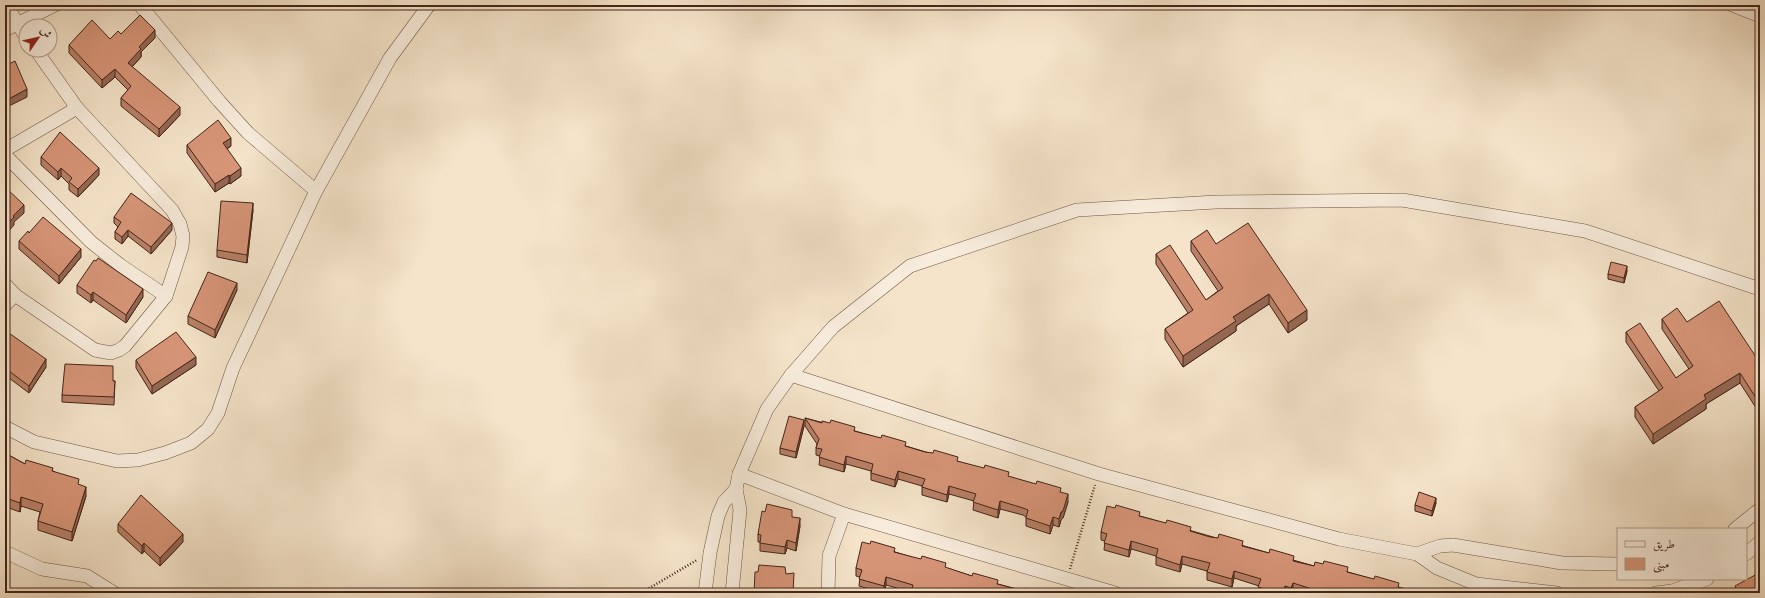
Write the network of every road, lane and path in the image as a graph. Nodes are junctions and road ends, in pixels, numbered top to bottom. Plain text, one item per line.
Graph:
1 (6, 5) edge
2 (55, 5) edge
3 (140, 5) edge
4 (429, 5) edge
5 (1732, 5) edge
6 (1760, 16) edge
7 (17, 24) junction
8 (5, 30) edge
9 (42, 58) edge
10 (77, 108) junction
11 (5, 150) edge
12 (5, 154) edge
13 (316, 191) junction
14 (5, 284) edge
15 (1760, 289) edge
16 (15, 295) junction
17 (166, 296) junction
18 (5, 304) edge
19 (791, 375) junction
20 (5, 427) edge
21 (739, 474) junction
22 (1099, 474) junction
23 (736, 489) junction
24 (1760, 509) edge
25 (844, 514) junction
26 (1736, 528) edge
27 (1760, 542) edge
28 (5, 552) edge
29 (710, 553) junction
30 (1747, 553) edge
31 (1417, 554) junction
32 (1617, 564) edge
33 (1067, 579) junction
34 (1704, 580) edge
35 (114, 593) edge
36 (641, 593) edge
37 (705, 593) edge
38 (732, 593) edge
39 (828, 593) edge
40 (1115, 593) edge
41 (1556, 593) edge
42 (1656, 593) edge

1 - 7 street
2 - 7 street
3 - 13 street
4 - 13 street
5 - 6 street
7 - 8 street
9 - 10 street
10 - 11 street
10 - 17 street
12 - 17 street
13 - 20 street
14 - 16 street
15 - 19 street
16 - 17 street
16 - 18 street
19 - 21 street
19 - 22 street
21 - 23 street
21 - 25 street
22 - 31 street
22 - 33 path
23 - 29 street
23 - 38 street
24 - 26 street
25 - 33 street
25 - 39 street
27 - 30 street
28 - 35 street
29 - 36 path
29 - 37 street
31 - 32 street
31 - 41 street
33 - 40 street
34 - 42 street

